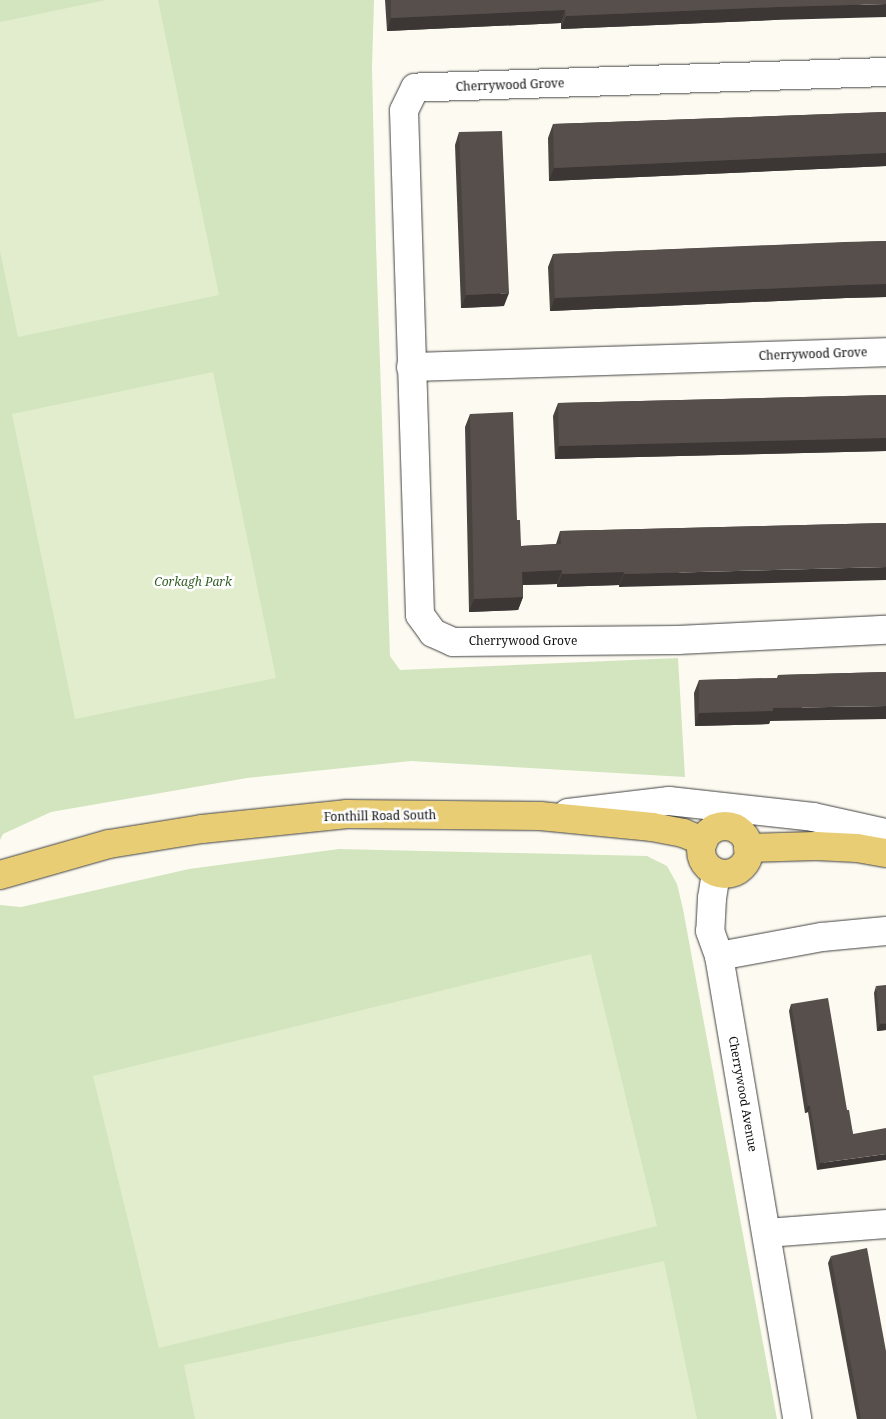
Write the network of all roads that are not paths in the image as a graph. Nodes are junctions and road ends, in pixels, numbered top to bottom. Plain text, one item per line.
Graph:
1 (886, 72) edge
2 (886, 352) edge
3 (411, 367) junction
4 (886, 630) edge
5 (540, 816) junction
6 (886, 832) edge
7 (703, 841) junction
8 (748, 848) junction
9 (886, 853) edge
10 (716, 873) junction
11 (0, 875) edge
12 (886, 931) edge
13 (719, 956) junction
14 (886, 1224) edge
15 (766, 1233) junction
16 (797, 1419) edge

1 - 3 street, Cherrywood Grove
2 - 3 street, Cherrywood Grove
3 - 4 street, Cherrywood Grove
5 - 6 street
5 - 7 main road, Fonthill Road South
5 - 11 main road, Fonthill Road South
7 - 8 main road
7 - 10 main road
8 - 9 main road
8 - 10 main road
10 - 13 street, Cherrywood Avenue
12 - 13 street
13 - 15 street, Cherrywood Avenue
14 - 15 street
15 - 16 street, Cherrywood Avenue

